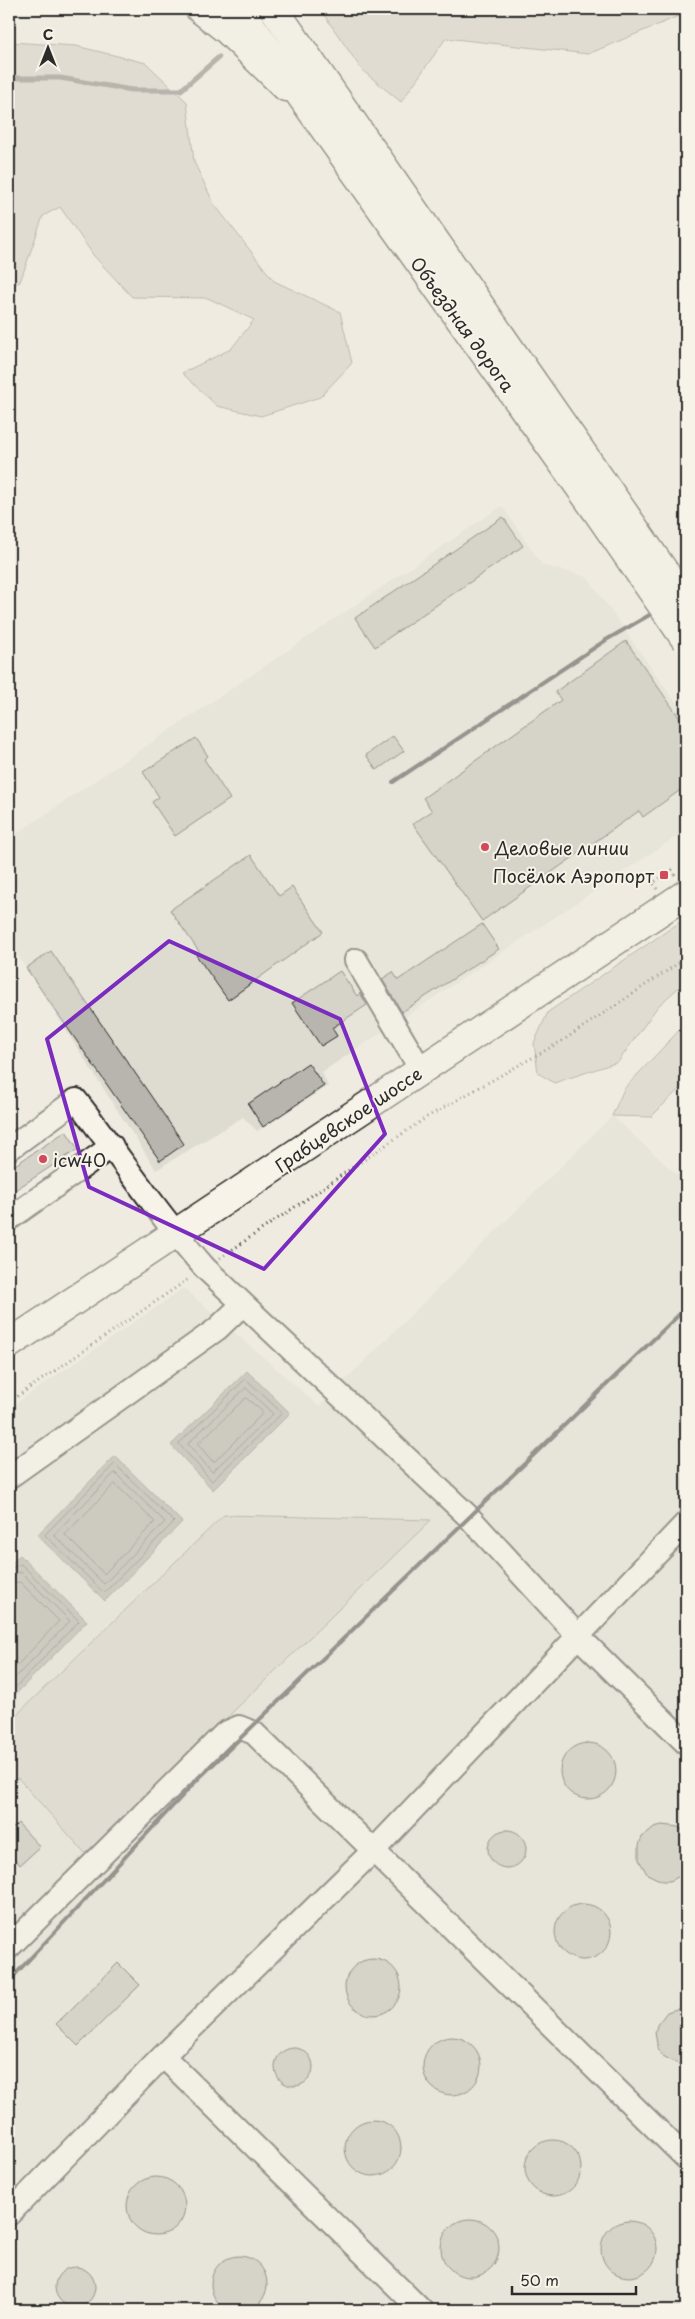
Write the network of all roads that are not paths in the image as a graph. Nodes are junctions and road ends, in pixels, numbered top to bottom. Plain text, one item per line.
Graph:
1 (200, 9) edge
2 (239, 9) edge
3 (274, 9) edge
4 (309, 109) junction
5 (602, 500) junction
6 (686, 603) edge
7 (686, 640) edge
8 (686, 894) edge
9 (356, 960) dead end
10 (421, 1070) junction
11 (112, 1146) junction
12 (9, 1150) edge
13 (9, 1219) edge
14 (175, 1234) junction
15 (242, 1305) junction
16 (9, 1344) edge
17 (9, 1477) edge
18 (686, 1523) edge
19 (578, 1636) junction
20 (686, 1743) edge
21 (373, 1851) junction
22 (9, 1947) edge
23 (163, 2056) junction
24 (686, 2158) edge
25 (9, 2214) edge
26 (421, 2310) edge

1 - 4 main road
2 - 4 main road, Объездная дорога
3 - 5 main road, Объездная дорога
4 - 5 main road, Объездная дорога
5 - 6 main road, Объездная дорога, bridge
5 - 7 main road, Объездная дорога, bridge
8 - 10 main road, Грабцевское шоссе
9 - 10 lane
10 - 14 main road, Грабцевское шоссе
11 - 12 lane
11 - 13 lane
11 - 14 lane
14 - 15 lane
14 - 16 main road, Грабцевское шоссе
15 - 17 lane
15 - 19 lane
18 - 19 lane
19 - 20 lane
19 - 21 lane
21 - 22 lane
21 - 23 lane
21 - 24 lane
23 - 25 lane
23 - 26 lane

